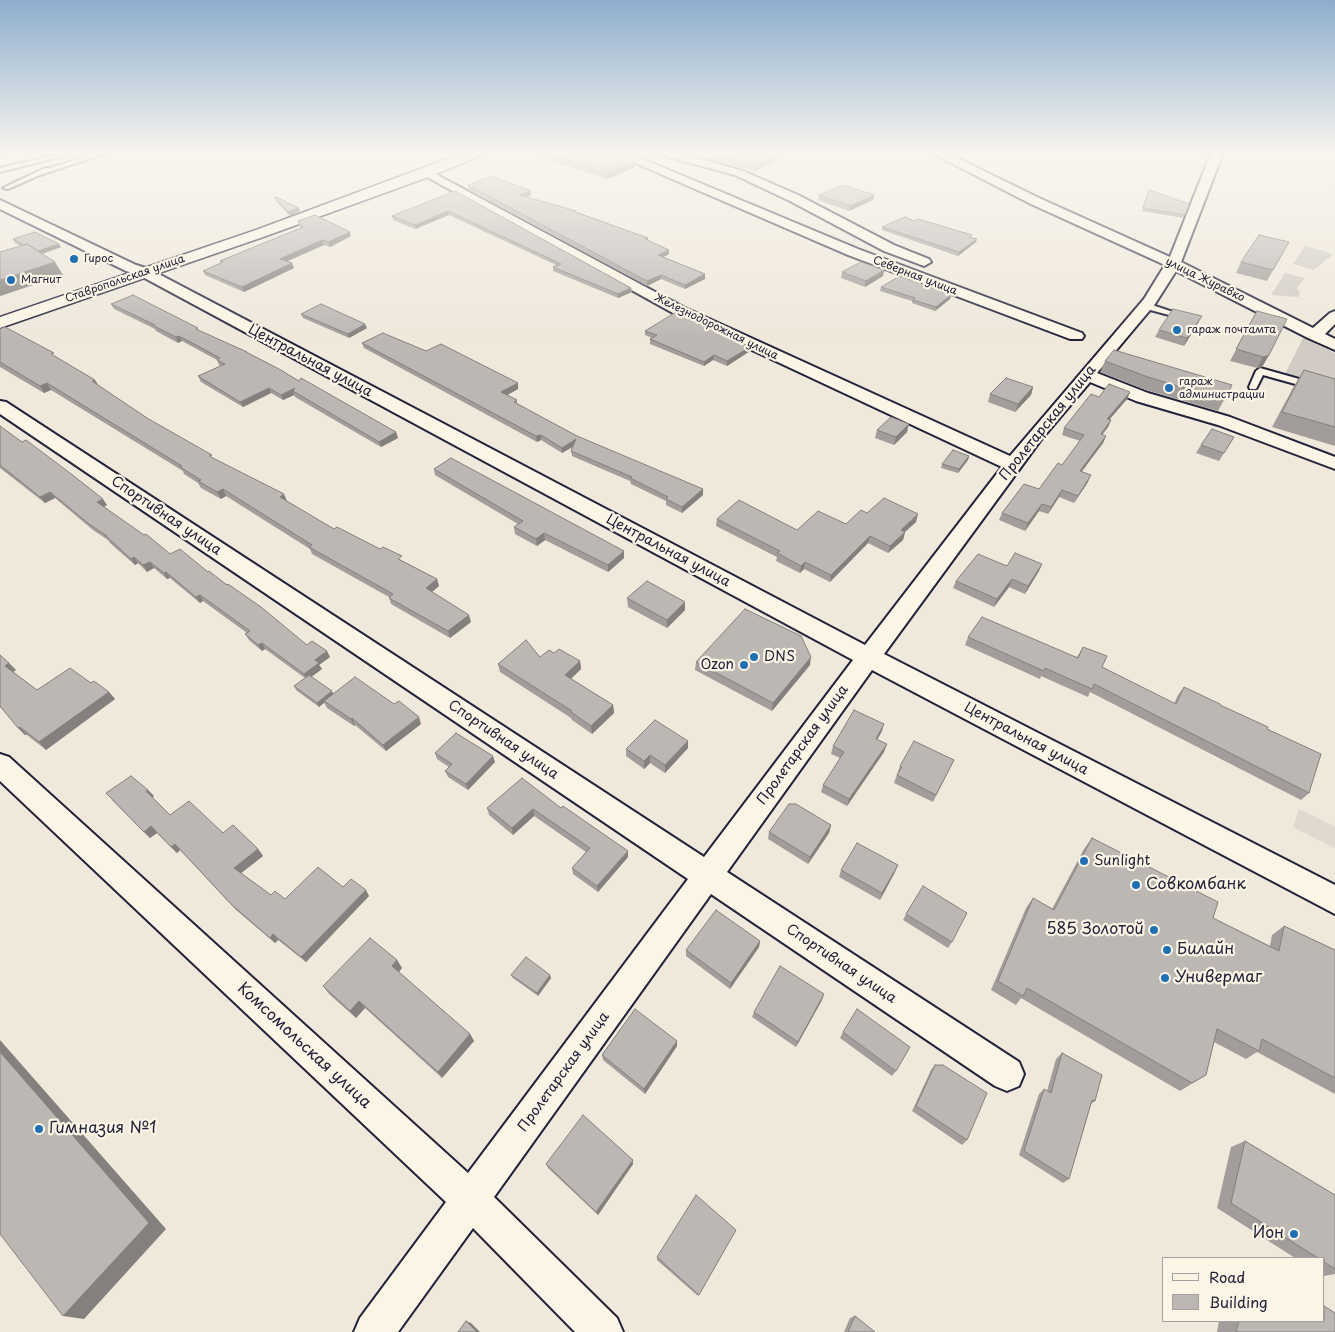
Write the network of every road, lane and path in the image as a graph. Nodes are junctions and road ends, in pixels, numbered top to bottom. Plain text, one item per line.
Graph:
1 (41, 215) edge
2 (310, 215) edge
3 (504, 215) edge
4 (766, 215) edge
5 (826, 215) edge
6 (1066, 215) edge
7 (1193, 215) edge
8 (1173, 264) junction
9 (936, 267) dead end
10 (144, 272) junction
11 (953, 275) dead end
12 (1146, 306) junction
13 (1172, 313) edge
14 (1335, 316) edge
15 (0, 323) edge
16 (1314, 335) junction
17 (1090, 342) junction
18 (1335, 345) edge
19 (1087, 375) junction
20 (1253, 388) dead end
21 (1335, 392) edge
22 (0, 406) edge
23 (1335, 462) edge
24 (1013, 465) junction
25 (869, 657) junction
26 (0, 765) edge
27 (709, 876) junction
28 (1335, 900) edge
29 (1007, 1074) dead end
30 (471, 1200) junction
31 (374, 1332) edge
32 (602, 1332) edge

1 - 10 street, Центральная улица
2 - 10 street, Ставропольская улица
3 - 24 street, Железнодорожная улица
4 - 17 street, Северная улица
5 - 9 street, Северная улица
6 - 8 street, улица Журавко
7 - 8 street, Пролетарская улица
8 - 12 street, Пролетарская улица
8 - 16 street, улица Журавко
10 - 15 street, Ставропольская улица
10 - 25 street, Центральная улица
11 - 17 street, Северная улица
12 - 13 lane
12 - 17 street, Пролетарская улица
14 - 16 street
16 - 18 street, улица Журавко
17 - 19 street, Пролетарская улица
19 - 23 street
19 - 24 street, Пролетарская улица
20 - 21 lane
22 - 27 street, Спортивная улица
24 - 25 street, Пролетарская улица
25 - 27 street, Пролетарская улица
25 - 28 street, Центральная улица
26 - 30 street, Комсомольская улица
27 - 29 street, Спортивная улица
27 - 30 street, Пролетарская улица
30 - 31 street, Пролетарская улица
30 - 32 street, Комсомольская улица

